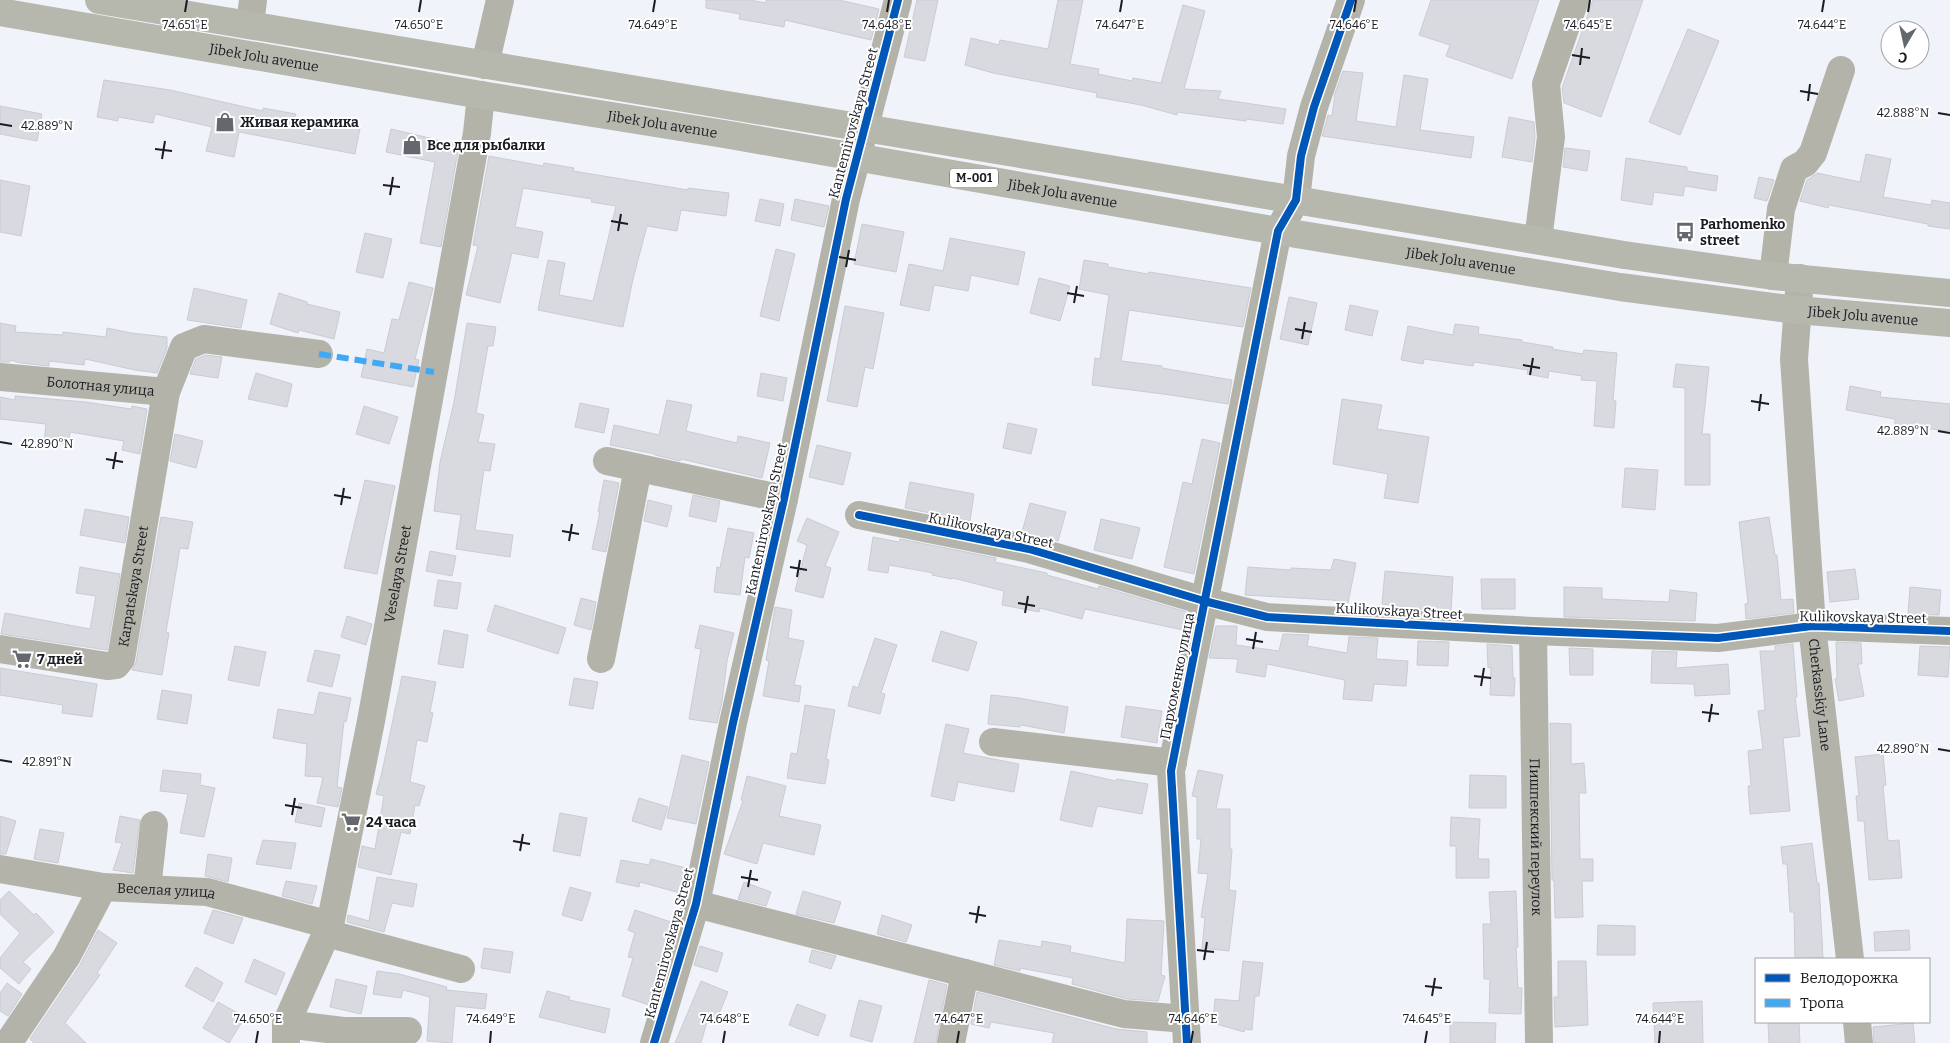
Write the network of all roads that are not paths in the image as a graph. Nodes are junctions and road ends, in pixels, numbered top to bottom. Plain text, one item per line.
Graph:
1 (99, 0) edge
2 (500, 0) edge
3 (898, 0) edge
4 (1351, 0) edge
5 (1575, 0) edge
6 (128, 2) edge
7 (0, 12) edge
8 (251, 13) edge
9 (123, 34) junction
10 (485, 66) junction
11 (1841, 70) dead end
12 (481, 95) junction
13 (865, 128) junction
14 (856, 158) junction
15 (1296, 200) junction
16 (1278, 231) junction
17 (1538, 240) junction
18 (1773, 276) junction
19 (1800, 278) junction
20 (1950, 292) edge
21 (1797, 310) junction
22 (1950, 324) edge
23 (319, 354) dead end
24 (0, 377) edge
25 (166, 392) junction
26 (607, 461) dead end
27 (638, 468) junction
28 (784, 499) junction
29 (859, 515) dead end
30 (1204, 601) junction
31 (1812, 626) junction
32 (1950, 630) edge
33 (1533, 631) junction
34 (0, 649) edge
35 (601, 659) dead end
36 (993, 742) dead end
37 (1173, 763) junction
38 (154, 825) dead end
39 (0, 868) edge
40 (103, 887) junction
41 (147, 889) junction
42 (696, 904) junction
43 (328, 929) junction
44 (1850, 958) edge
45 (461, 969) dead end
46 (965, 973) junction
47 (1857, 1023) edge
48 (408, 1031) dead end
49 (1187, 1031) edge
50 (286, 1033) edge
51 (9, 1042) edge
52 (654, 1043) edge
53 (951, 1043) edge
54 (1539, 1043) edge
55 (1859, 1043) edge

1 - 6 main road, М-001
2 - 10 street
3 - 13 street, Kantemirovskaya Street
4 - 15 street
5 - 17 street
6 - 8 main road, М-001
6 - 9 street
7 - 9 main road, Jibek Jolu avenue / М-001
8 - 10 main road, М-001
9 - 12 main road, Jibek Jolu avenue / М-001
10 - 13 main road, М-001
11 - 18 street
12 - 14 main road, Jibek Jolu avenue / М-001
12 - 43 street, Veselaya Street
13 - 14 street, Kantemirovskaya Street
13 - 15 main road, М-001
14 - 16 main road, Jibek Jolu avenue / М-001
14 - 28 street, Kantemirovskaya Street
15 - 16 street
15 - 17 main road, М-001
16 - 21 main road, Jibek Jolu avenue / М-001
16 - 30 street, Пархоменко улица
17 - 18 main road, М-001
18 - 19 main road, М-001
19 - 20 main road, М-001
19 - 21 street, Cherkasskiy Lane
21 - 22 main road, Jibek Jolu avenue / М-001
21 - 31 street, Cherkasskiy Lane
23 - 25 street, Болотная улица
24 - 25 street, Болотная улица
25 - 34 street, Karpatskaya Street
26 - 27 street
27 - 28 street
27 - 35 street
28 - 42 street, Kantemirovskaya Street
29 - 30 street, Kulikovskaya Street
30 - 33 street, Kulikovskaya Street
30 - 37 street, Пархоменко улица
31 - 32 street, Kulikovskaya Street
31 - 33 street, Kulikovskaya Street
31 - 44 street, Cherkasskiy Lane
33 - 54 street, Пишпекский переулок
36 - 37 street
37 - 49 street, Пархоменко улица
38 - 41 street
39 - 40 street, Веселая улица
40 - 41 street, Веселая улица
40 - 51 street
41 - 43 street, Веселая улица
42 - 46 street
42 - 52 street, Kantemirovskaya Street
43 - 45 street, Веселая улица
43 - 50 street, Veselaya Street
46 - 49 street
46 - 53 street
47 - 55 street
48 - 50 street

